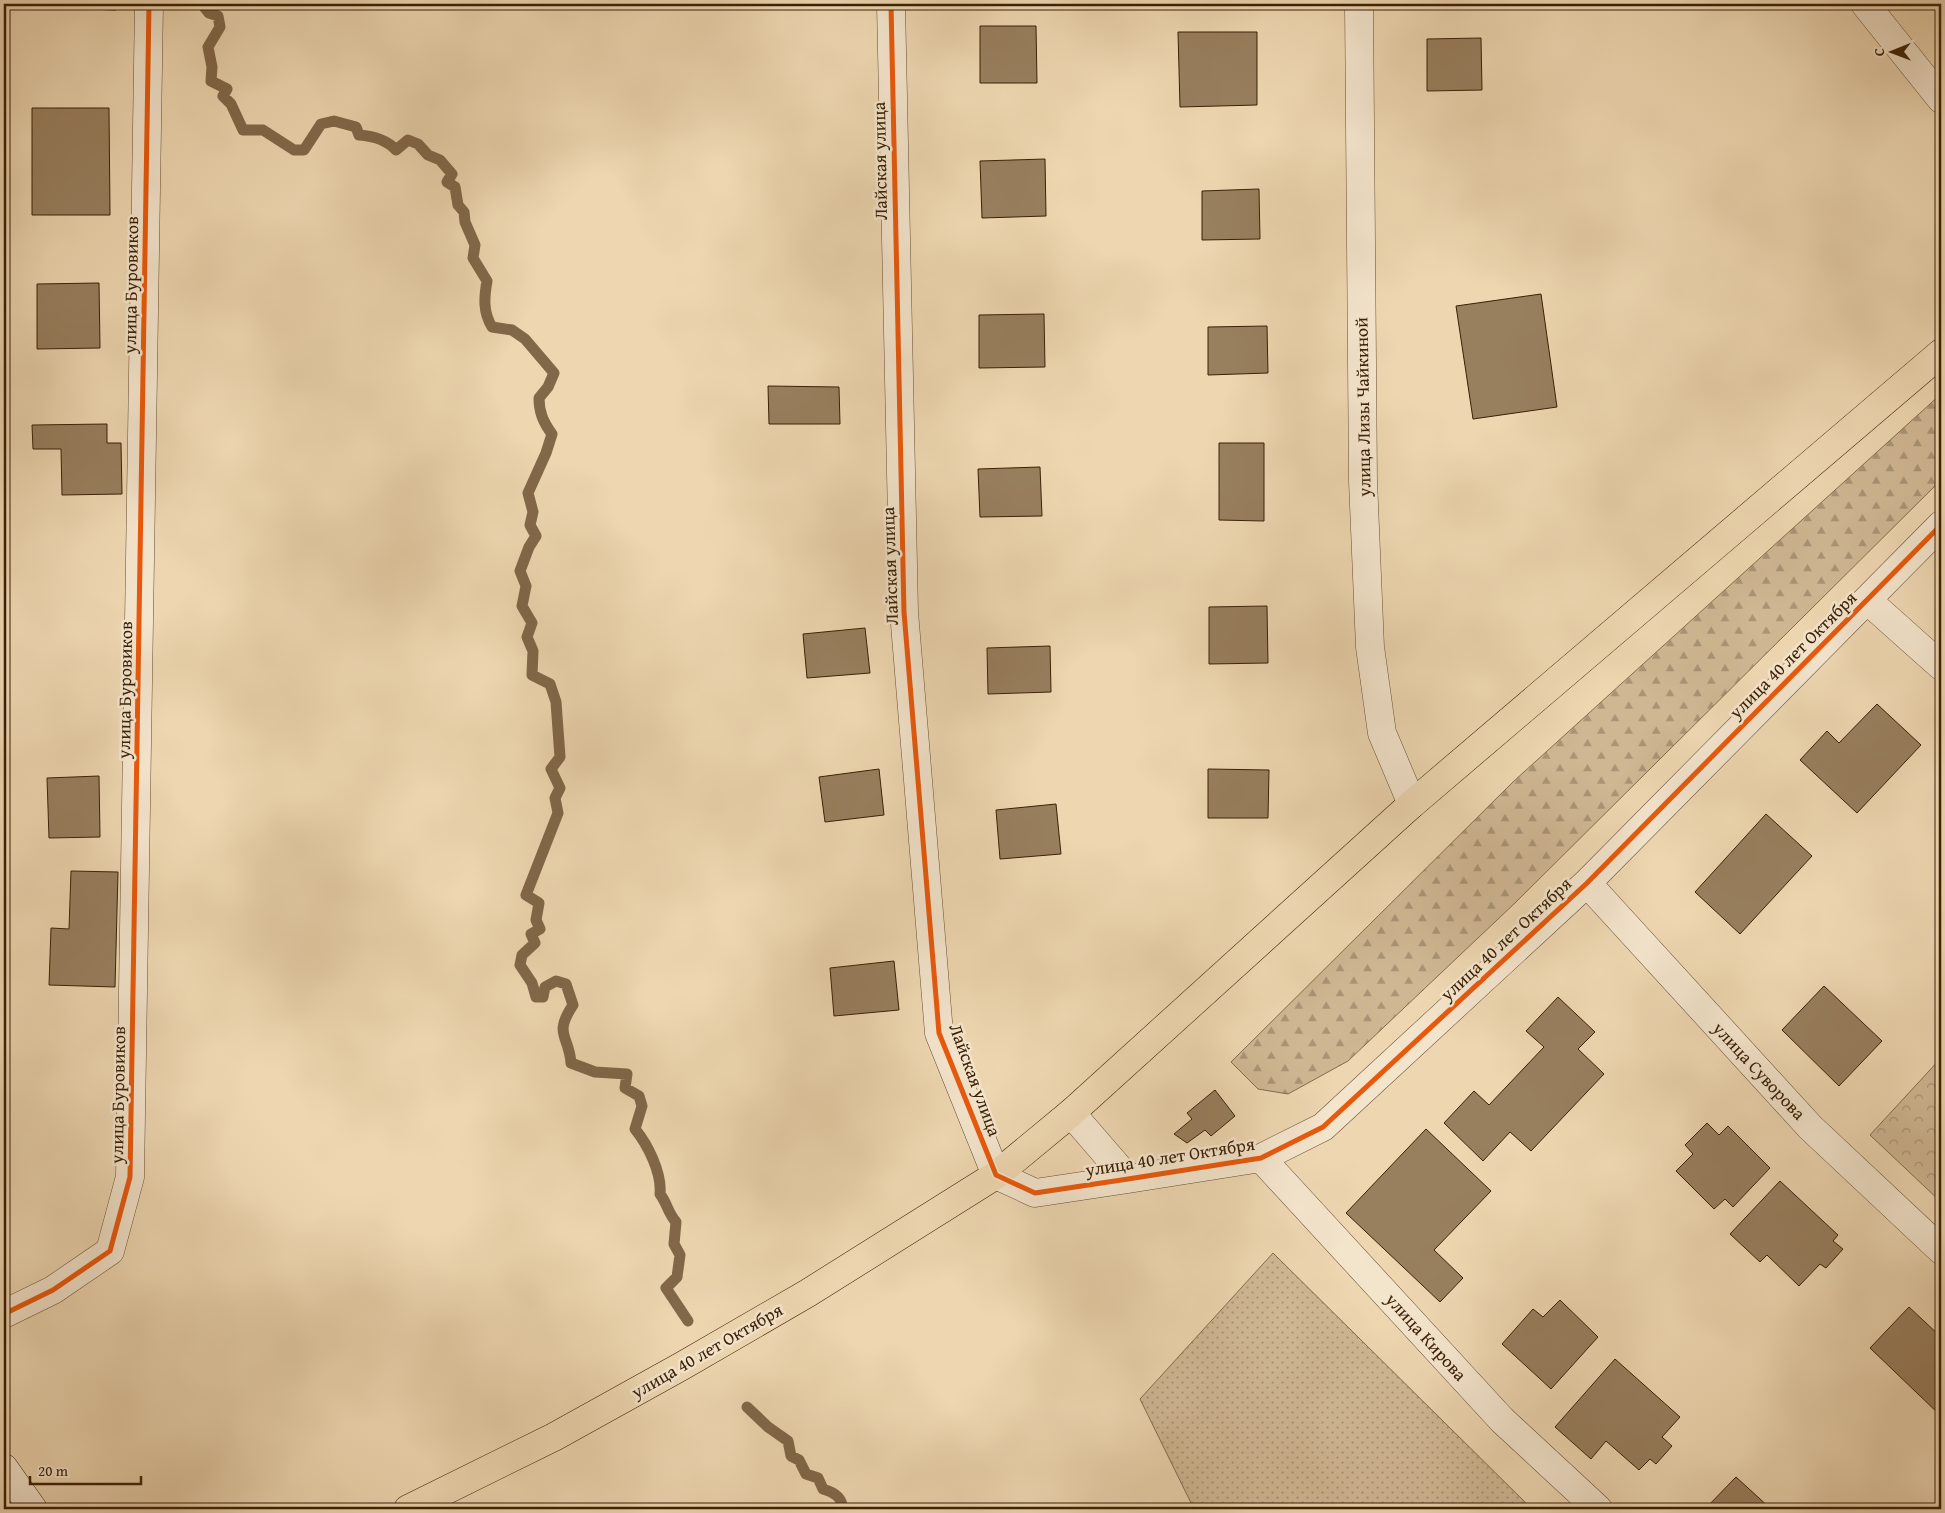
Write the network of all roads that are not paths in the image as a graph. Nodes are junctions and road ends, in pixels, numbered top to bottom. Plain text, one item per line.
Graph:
1 (149, 4) edge
2 (891, 4) edge
3 (1358, 4) edge
4 (1865, 4) edge
5 (1941, 99) edge
6 (1941, 353) edge
7 (1941, 525) edge
8 (1867, 600) junction
9 (1941, 666) edge
10 (1412, 804) junction
11 (1586, 883) junction
12 (1071, 1113) junction
13 (1262, 1158) junction
14 (996, 1175) junction
15 (1128, 1179) junction
16 (1941, 1250) edge
17 (4, 1314) edge
18 (4, 1468) edge
19 (33, 1509) edge
20 (408, 1509) edge
21 (1598, 1509) edge

1 - 17 street, улица Буровиков
2 - 14 street, Лайская улица
3 - 10 street, улица Лизы Чайкиной
4 - 5 street
6 - 10 main road, улица 40 лет Октября
7 - 8 street, улица 40 лет Октября
8 - 9 street
8 - 11 street, улица 40 лет Октября
10 - 12 main road, улица 40 лет Октября
11 - 13 street, улица 40 лет Октября
11 - 16 street, улица Суворова
12 - 14 main road, улица 40 лет Октября
12 - 15 street
13 - 15 street, улица 40 лет Октября
13 - 21 street, улица Кирова
14 - 15 street, улица 40 лет Октября
14 - 20 main road, улица 40 лет Октября
18 - 19 street

